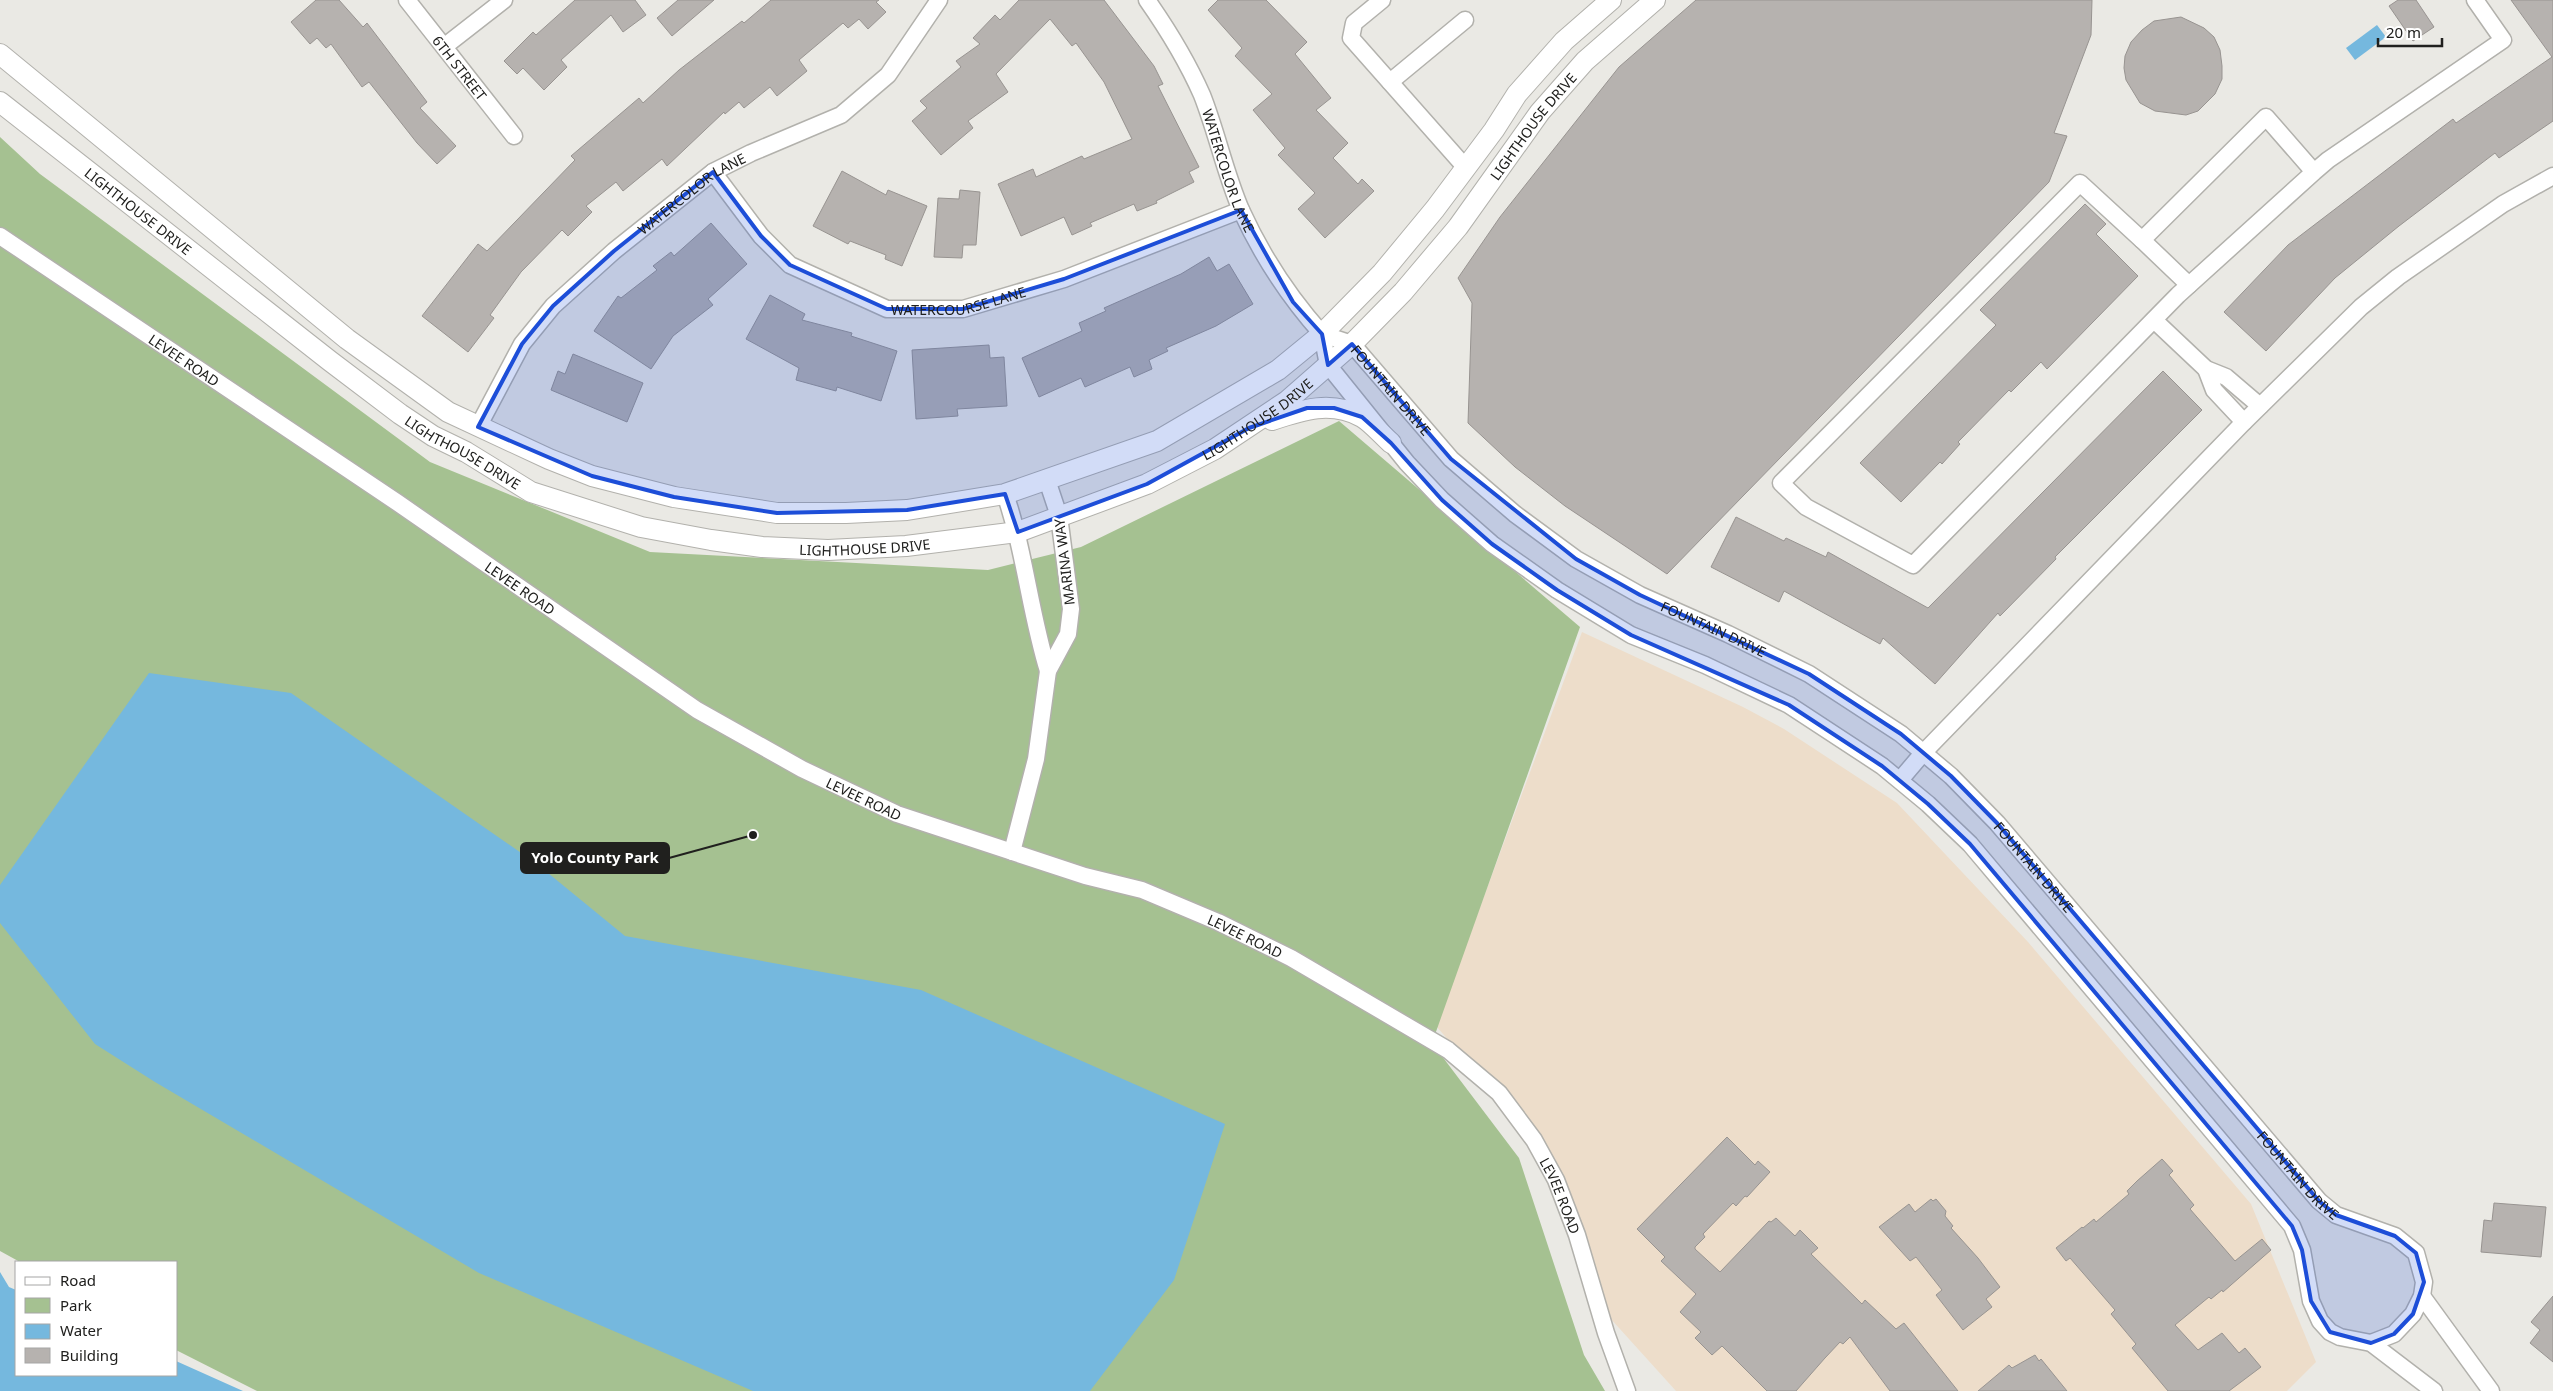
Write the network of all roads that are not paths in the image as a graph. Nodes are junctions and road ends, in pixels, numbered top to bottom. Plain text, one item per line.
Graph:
1 (407, 0) edge
2 (504, 0) edge
3 (939, 0) edge
4 (1147, 0) edge
5 (1382, 0) edge
6 (1611, 0) edge
7 (1655, 0) edge
8 (2475, 0) edge
9 (1465, 20) dead end
10 (445, 46) junction
11 (0, 54) edge
12 (1390, 82) junction
13 (0, 102) edge
14 (514, 136) dead end
15 (1466, 168) junction
16 (713, 172) junction
17 (2314, 172) junction
18 (2553, 176) edge
19 (1241, 210) junction
20 (0, 236) edge
21 (2142, 240) junction
22 (2189, 285) junction
23 (2154, 320) junction
24 (1322, 334) junction
25 (1352, 344) junction
26 (1328, 365) junction
27 (2206, 369) junction
28 (2260, 406) junction
29 (2244, 422) junction
30 (478, 427) junction
31 (1248, 428) junction
32 (1391, 443) junction
33 (1047, 480) junction
34 (1005, 494) junction
35 (1059, 516) junction
36 (1018, 532) junction
37 (1048, 671) junction
38 (1924, 753) junction
39 (1900, 780) junction
40 (1012, 852) junction
41 (2422, 1296) junction
42 (2371, 1343) junction
43 (1627, 1391) edge
44 (2434, 1391) edge
45 (2491, 1391) edge

1 - 10 street, 6TH STREET
2 - 10 street
3 - 16 street, WATERCOLOR LANE
4 - 19 street, WATERCOLOR LANE
5 - 12 street
6 - 15 street, LIGHTHOUSE DRIVE
7 - 25 street, LIGHTHOUSE DRIVE
8 - 17 street
9 - 12 street
10 - 14 street, 6TH STREET
11 - 30 street, LIGHTHOUSE DRIVE
12 - 15 street
13 - 36 street, LIGHTHOUSE DRIVE
15 - 24 street, LIGHTHOUSE DRIVE
16 - 19 street, WATERCOURSE LANE
16 - 30 street, WATERCOLOR LANE
17 - 21 street
17 - 22 street
18 - 28 street
19 - 24 street, WATERCOLOR LANE
20 - 40 street, LEVEE ROAD
21 - 22 street
21 - 23 street
22 - 23 street
23 - 27 street
24 - 25 street, FOUNTAIN DRIVE
24 - 26 street
24 - 33 street, LIGHTHOUSE DRIVE
25 - 26 street, LIGHTHOUSE DRIVE
25 - 38 street, FOUNTAIN DRIVE
26 - 31 street, LIGHTHOUSE DRIVE
26 - 32 street
27 - 28 street
27 - 29 street
28 - 29 street
29 - 38 street
30 - 34 street, LIGHTHOUSE DRIVE
31 - 32 street
31 - 35 street, LIGHTHOUSE DRIVE
32 - 39 street
33 - 34 street, LIGHTHOUSE DRIVE
33 - 35 street, MARINA WAY
34 - 36 street, MARINA WAY
35 - 36 street, LIGHTHOUSE DRIVE
35 - 37 street, MARINA WAY
36 - 37 street, MARINA WAY
37 - 40 street, MARINA WAY
38 - 39 street
38 - 41 street, FOUNTAIN DRIVE
39 - 42 street
40 - 43 street, LEVEE ROAD
41 - 42 street
41 - 45 street
42 - 44 street

